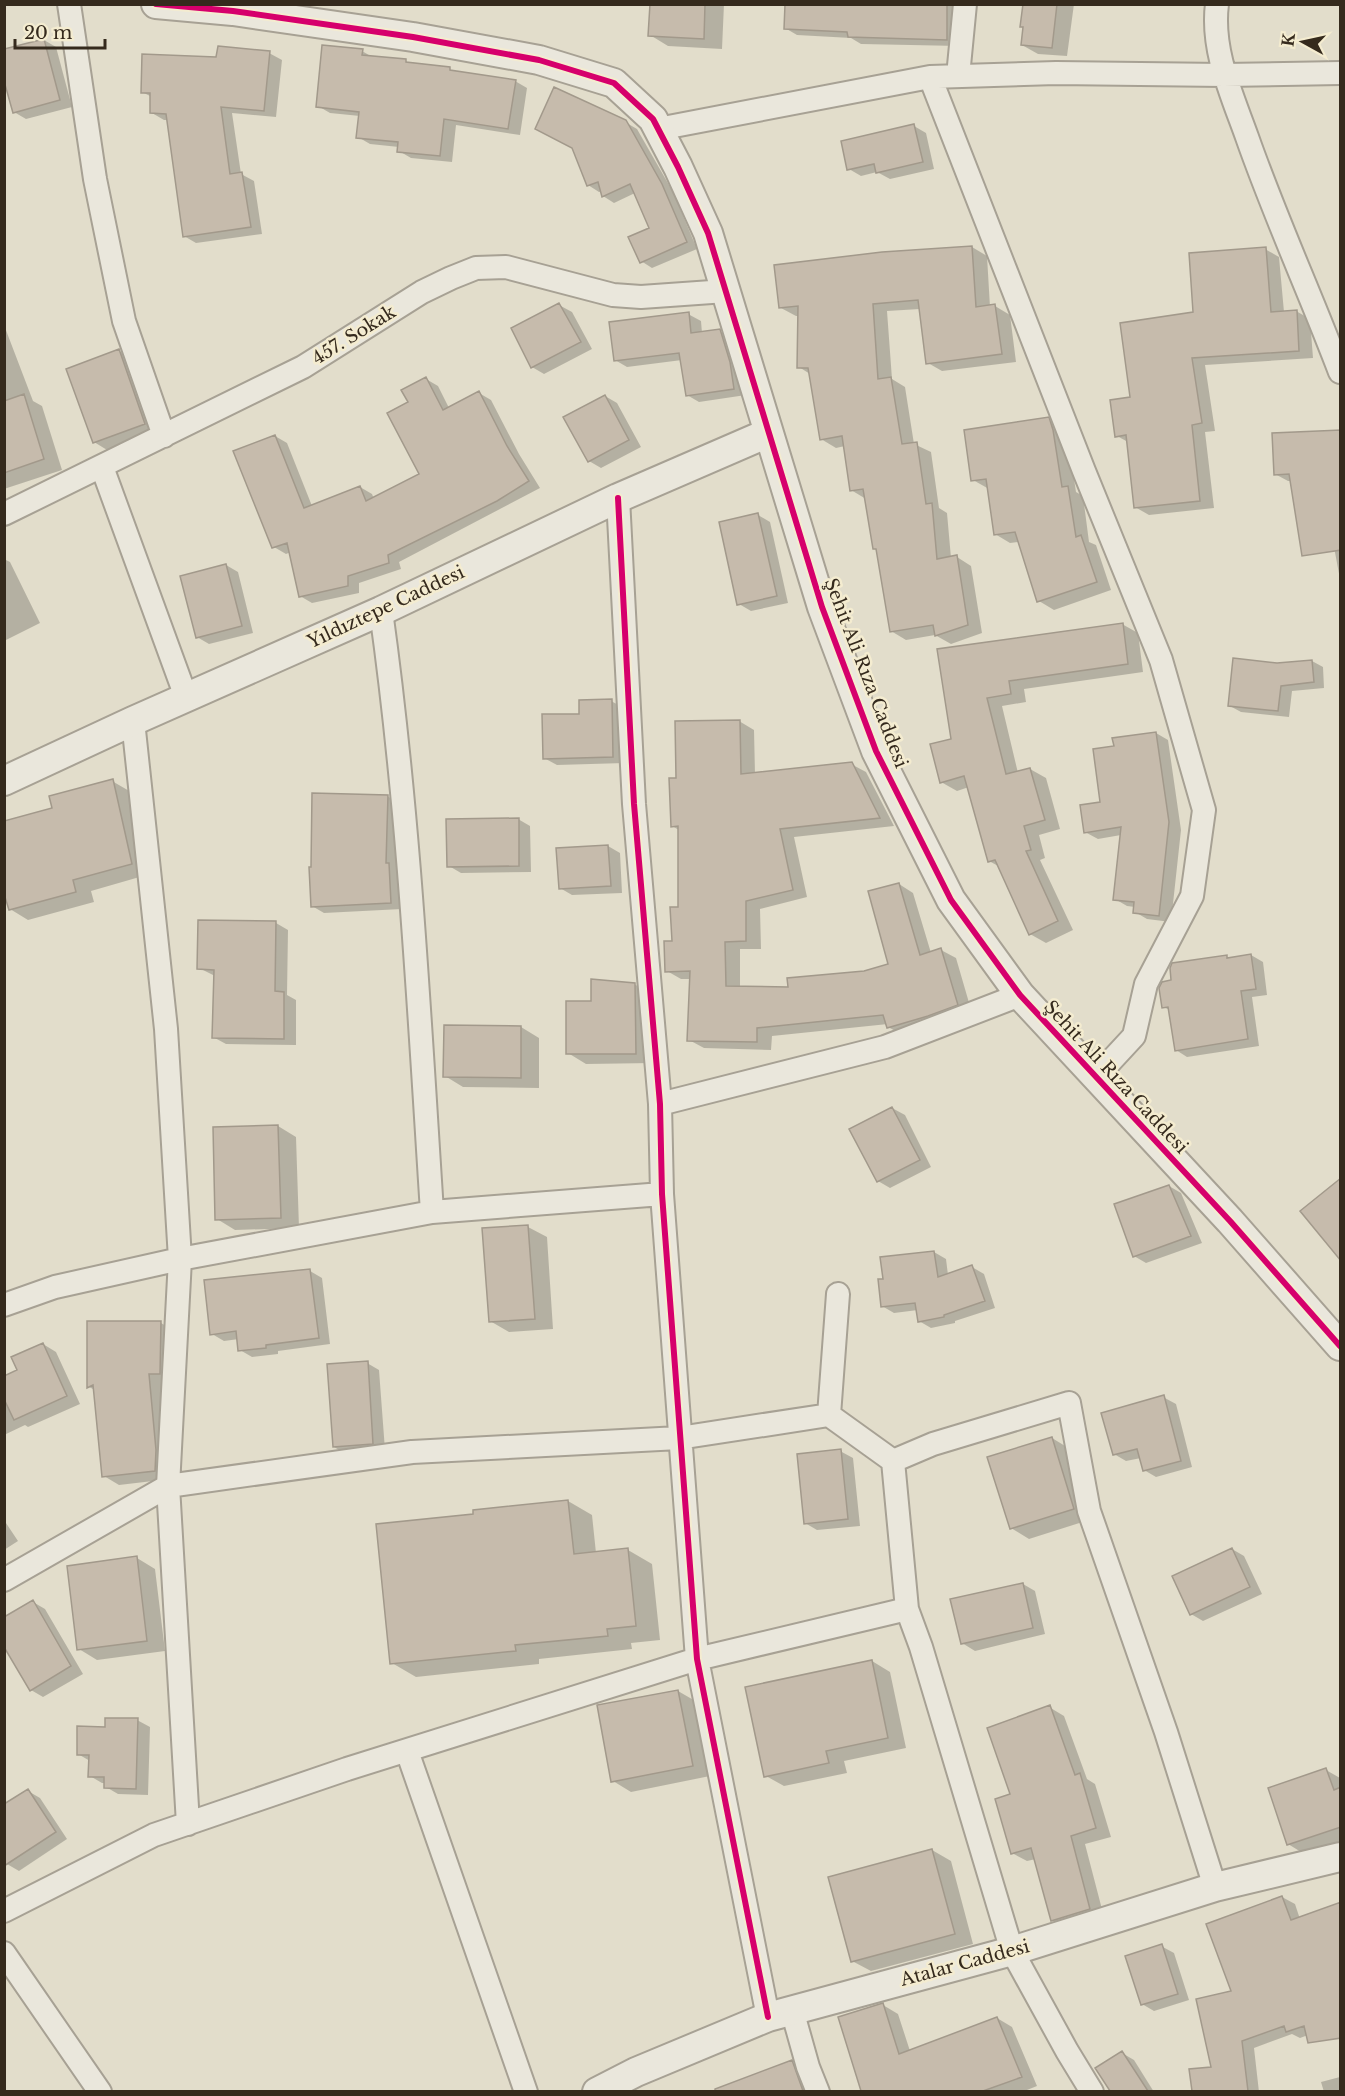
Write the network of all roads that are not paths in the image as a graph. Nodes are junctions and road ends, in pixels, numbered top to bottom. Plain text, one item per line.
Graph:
1 (69, 4) edge
2 (156, 4) edge
3 (965, 4) edge
4 (1217, 4) edge
5 (1341, 73) edge
6 (1224, 75) junction
7 (958, 76) junction
8 (930, 77) junction
9 (658, 129) junction
10 (726, 291) junction
11 (1341, 372) edge
12 (768, 433) junction
13 (164, 436) junction
14 (102, 467) junction
15 (618, 498) junction
16 (4, 514) edge
17 (381, 611) junction
18 (186, 697) junction
19 (133, 721) junction
20 (4, 781) edge
21 (1020, 995) junction
22 (1096, 1077) junction
23 (660, 1104) junction
24 (662, 1194) junction
25 (432, 1212) junction
26 (180, 1259) junction
27 (838, 1294) dead end
28 (4, 1305) edge
29 (1341, 1346) edge
30 (829, 1415) junction
31 (679, 1438) junction
32 (893, 1461) junction
33 (168, 1486) junction
34 (4, 1580) edge
35 (907, 1609) junction
36 (697, 1659) junction
37 (406, 1751) junction
38 (188, 1824) junction
39 (1341, 1857) edge
40 (1215, 1887) junction
41 (4, 1911) edge
42 (1012, 1951) junction
43 (4, 1953) edge
44 (780, 2013) junction
45 (100, 2091) edge
46 (526, 2091) edge
47 (597, 2091) edge
48 (818, 2091) edge
49 (1092, 2091) edge

1 - 13 street
2 - 9 street, Şehit Ali Rıza Caddesi
3 - 7 street
4 - 6 street
5 - 6 street
6 - 7 street
6 - 11 street
7 - 8 street
8 - 9 street
8 - 22 street
9 - 10 street, Şehit Ali Rıza Caddesi
10 - 12 street, Şehit Ali Rıza Caddesi
10 - 13 street, 457. Sokak
12 - 15 street, Yıldıztepe Caddesi
12 - 21 street, Şehit Ali Rıza Caddesi
13 - 14 street, 457. Sokak
14 - 16 street, 457. Sokak
14 - 18 street
15 - 17 street, Yıldıztepe Caddesi
15 - 23 street
17 - 18 street, Yıldıztepe Caddesi
17 - 25 street
18 - 19 street, Yıldıztepe Caddesi
19 - 20 street, Yıldıztepe Caddesi
19 - 26 street
21 - 22 street, Şehit Ali Rıza Caddesi
21 - 23 street
22 - 29 street, Şehit Ali Rıza Caddesi
23 - 24 street
24 - 25 street
24 - 31 street
25 - 26 street
26 - 28 street
26 - 33 street
27 - 30 street
30 - 31 street
30 - 32 street
31 - 33 street
31 - 36 street
32 - 35 street
32 - 40 street
33 - 34 street
33 - 38 street
35 - 36 street
35 - 42 street
36 - 37 street
36 - 44 street
37 - 38 street
37 - 46 street
38 - 41 street
39 - 40 street, Atalar Caddesi
40 - 42 street, Atalar Caddesi
42 - 44 street, Atalar Caddesi
42 - 49 street
43 - 45 street
44 - 47 street, Atalar Caddesi
44 - 48 street

